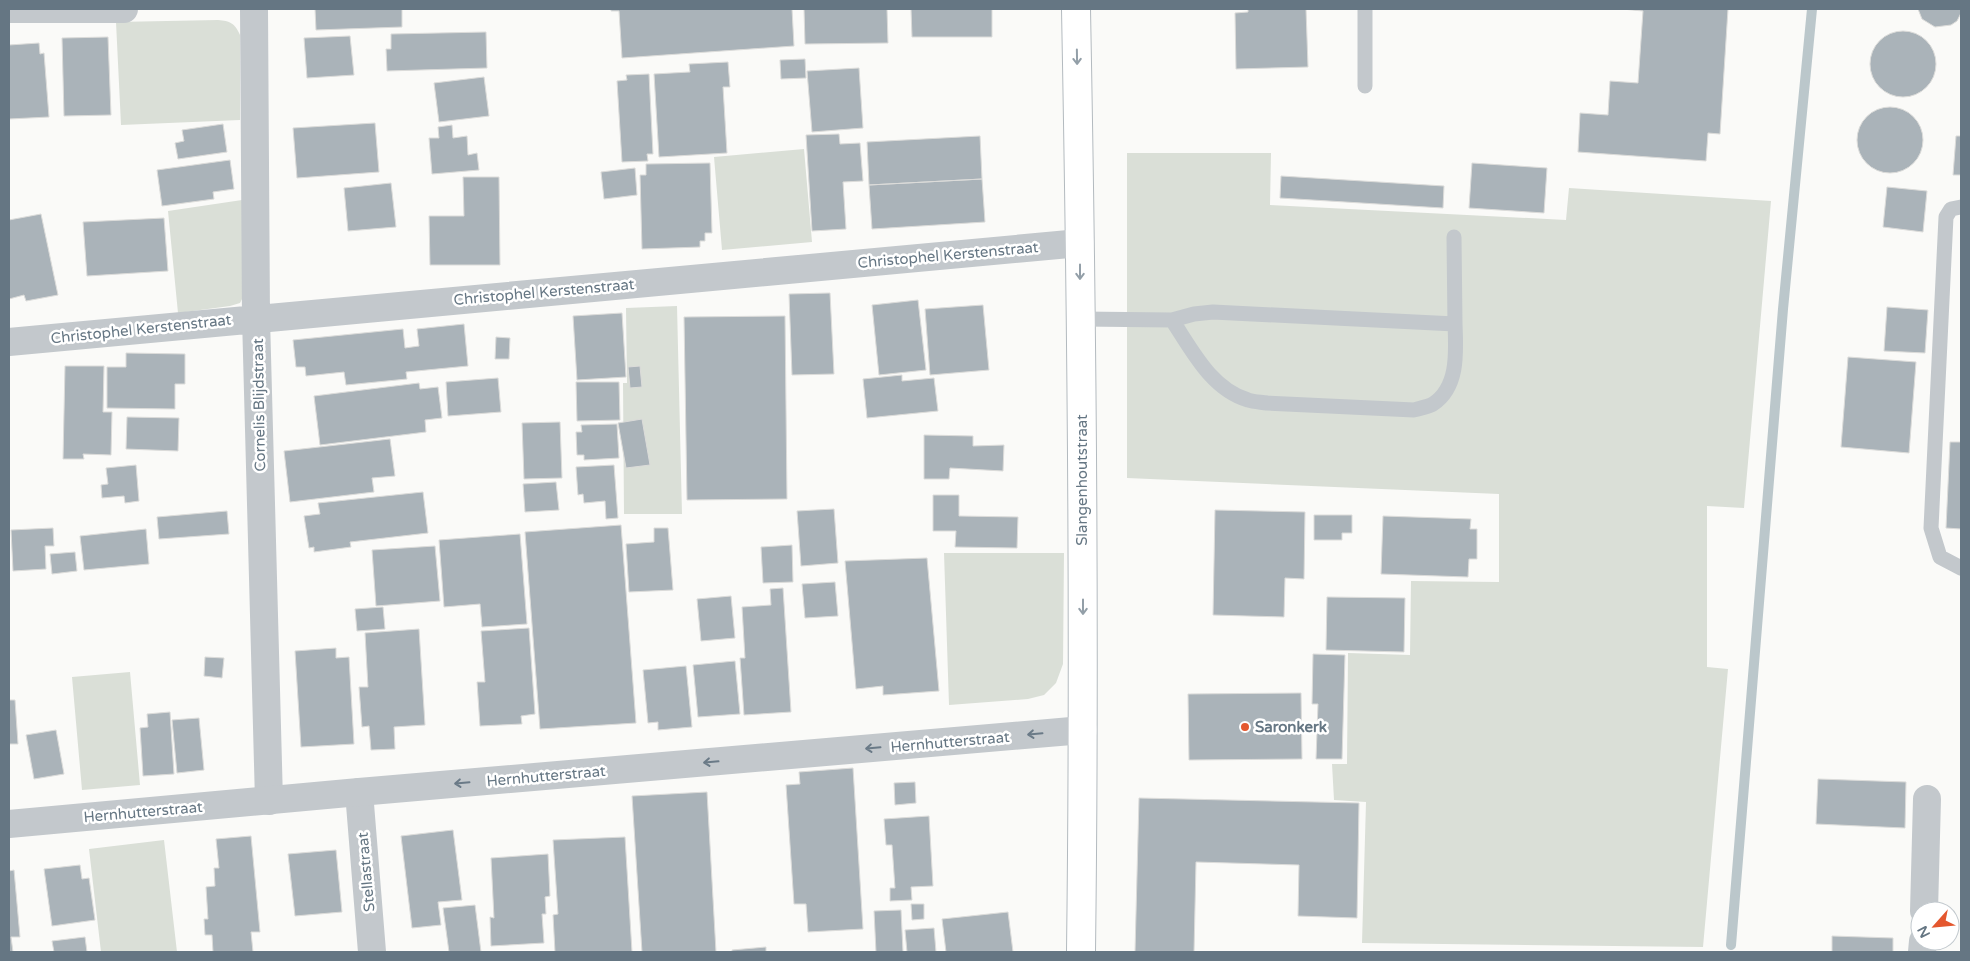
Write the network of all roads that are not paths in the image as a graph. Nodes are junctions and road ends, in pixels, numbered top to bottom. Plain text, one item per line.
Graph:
1 (124, 9) edge
2 (254, 9) edge
3 (1076, 9) edge
4 (1365, 9) edge
5 (9, 10) edge
6 (1365, 86) dead end
7 (1961, 208) edge
8 (1454, 237) dead end
9 (1080, 243) junction
10 (256, 318) junction
11 (1081, 319) junction
12 (1172, 320) junction
13 (1455, 324) junction
14 (9, 342) edge
15 (1961, 568) edge
16 (1084, 730) junction
17 (359, 792) junction
18 (1927, 799) dead end
19 (269, 801) junction
20 (9, 824) edge
21 (1924, 901) edge
22 (372, 952) edge
23 (1081, 952) edge

1 - 5 street
2 - 10 street, Cornelis Blijdstraat
3 -> 9 main road, Slangenhoutstraat
4 - 6 lane
7 - 15 lane
8 - 13 lane
9 - 10 street, Christophel Kerstenstraat
9 -> 11 main road, Slangenhoutstraat
10 - 14 street, Christophel Kerstenstraat
10 - 19 street, Cornelis Blijdstraat
11 - 12 lane
11 -> 16 main road, Slangenhoutstraat
12 - 13 lane
12 - 13 lane
16 -> 17 street, Hernhutterstraat
16 - 23 main road, Slangenhoutstraat
17 - 19 street, Hernhutterstraat
17 - 22 street, Stellastraat
18 - 21 street
19 - 20 street, Hernhutterstraat

